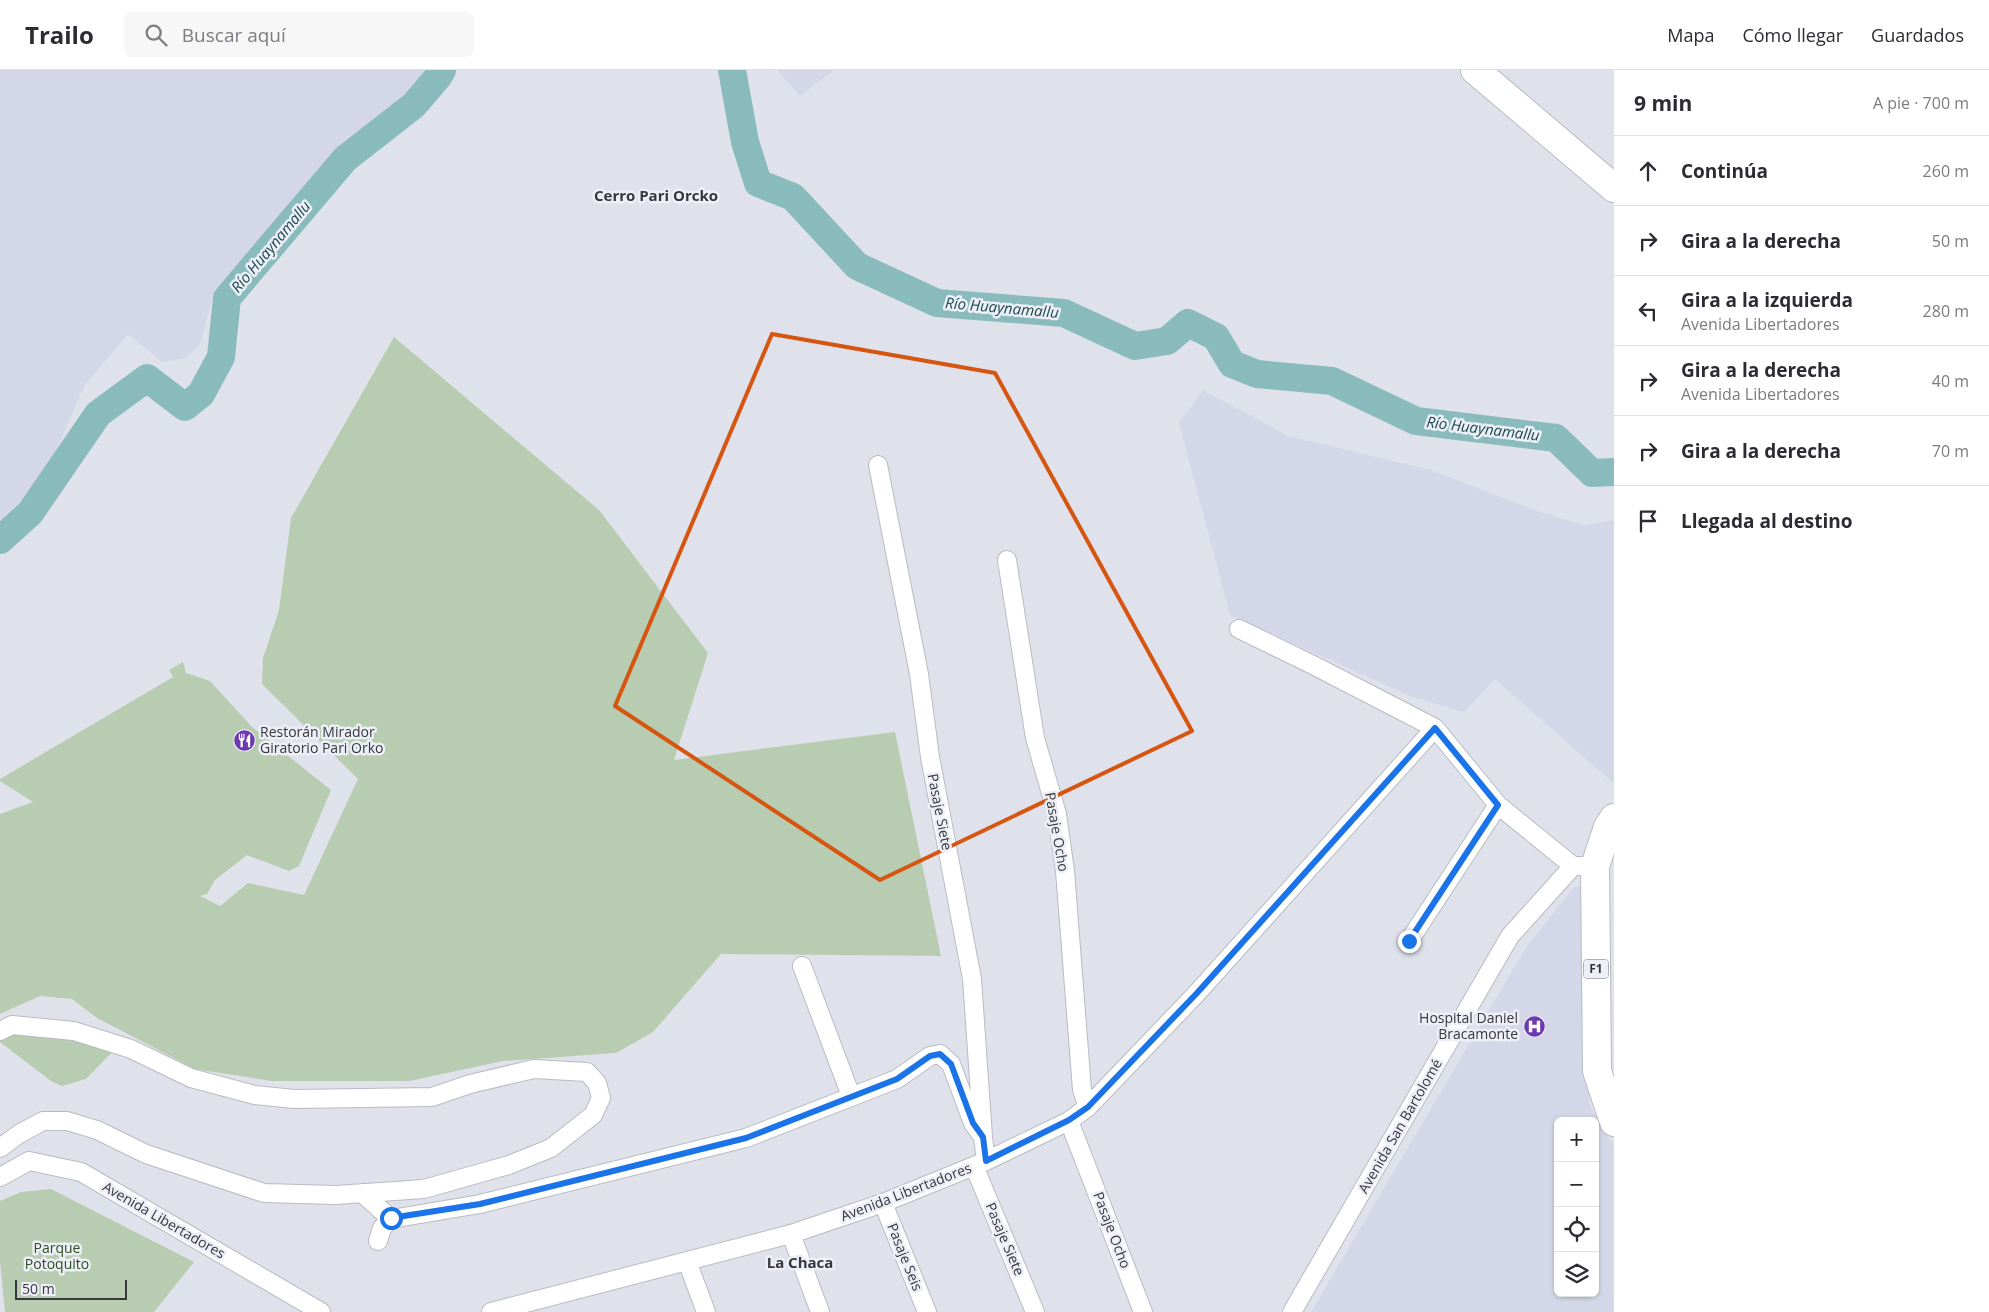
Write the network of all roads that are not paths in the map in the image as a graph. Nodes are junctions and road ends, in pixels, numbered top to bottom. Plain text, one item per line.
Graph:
1 (1475, 70) edge
2 (1614, 188) edge
3 (878, 465) dead end
4 (1007, 560) dead end
5 (1239, 629) dead end
6 (1435, 728) junction
7 (1498, 805) junction
8 (1614, 818) edge
9 (1584, 866) junction
10 (1409, 941) dead end
11 (802, 966) dead end
12 (0, 1031) edge
13 (851, 1096) junction
14 (1088, 1107) junction
15 (1069, 1120) junction
16 (1614, 1122) edge
17 (983, 1137) junction
18 (0, 1148) edge
19 (980, 1163) junction
20 (0, 1178) edge
21 (362, 1193) junction
22 (883, 1203) junction
23 (391, 1218) junction
24 (791, 1234) junction
25 (378, 1241) dead end
26 (687, 1261) junction
27 (321, 1312) edge
28 (491, 1312) edge
29 (706, 1312) edge
30 (820, 1312) edge
31 (928, 1312) edge
32 (1035, 1312) edge
33 (1143, 1312) edge
34 (1292, 1312) edge

1 - 2 highway
3 - 17 street, Pasaje Siete
4 - 14 street, Pasaje Ocho
5 - 6 street
6 - 7 street
6 - 14 street, Avenida Libertadores
7 - 9 street
7 - 10 street
8 - 9 highway, F1
9 - 16 highway, F1
9 - 34 street, Avenida San Bartolomé
11 - 13 street
12 - 21 street
13 - 17 street
13 - 23 street
14 - 15 street, Avenida Libertadores
15 - 19 street, Avenida Libertadores
15 - 33 street, Pasaje Ocho
17 - 19 street, Pasaje Siete
18 - 21 street
19 - 22 street, Avenida Libertadores
19 - 32 street, Pasaje Siete
20 - 27 street, Avenida Libertadores
21 - 23 street
22 - 24 street, Avenida Libertadores
22 - 31 street, Pasaje Seis
23 - 25 street
24 - 26 street, Avenida Libertadores
24 - 30 street
26 - 28 street, Avenida Libertadores
26 - 29 street

